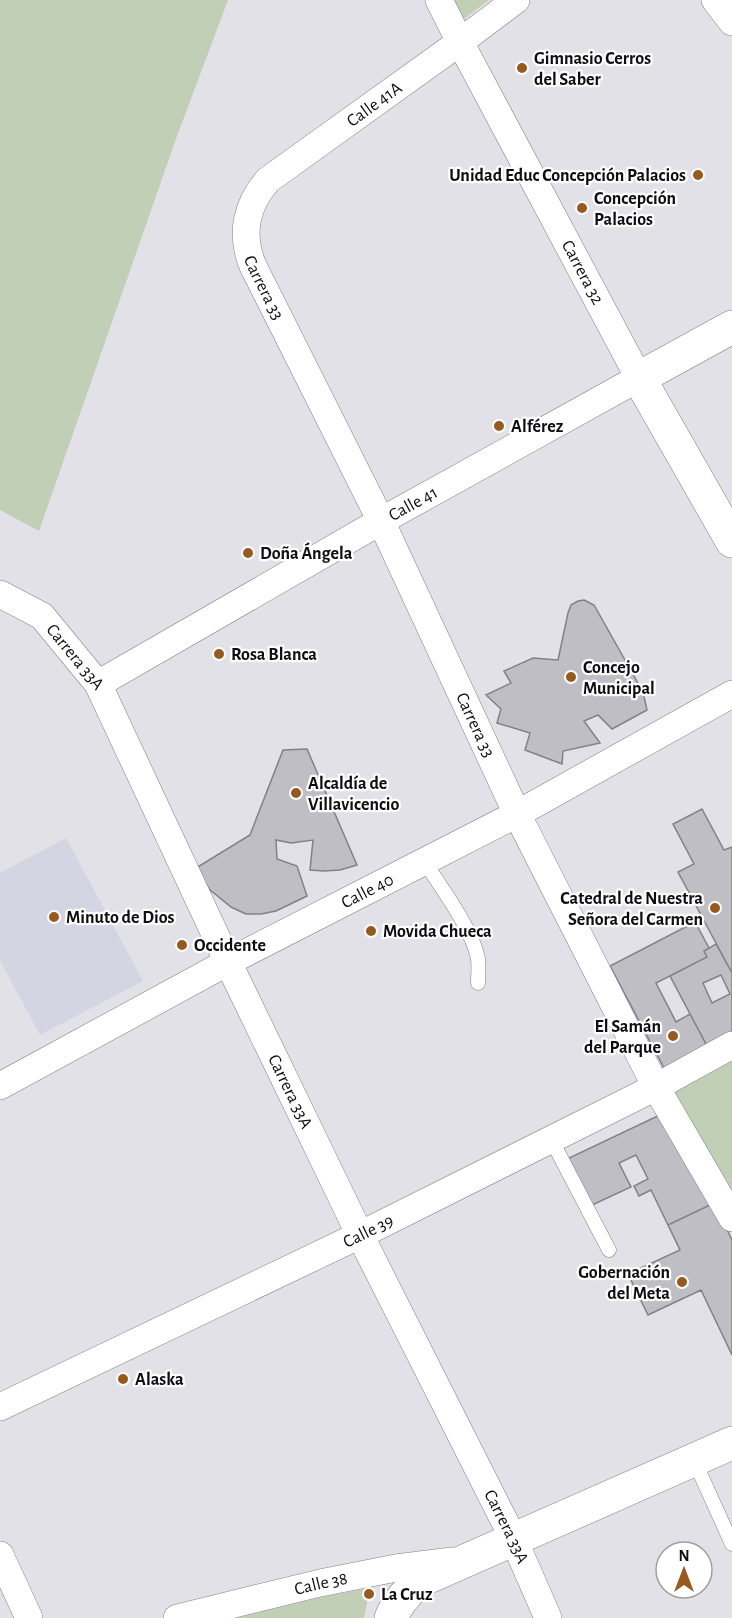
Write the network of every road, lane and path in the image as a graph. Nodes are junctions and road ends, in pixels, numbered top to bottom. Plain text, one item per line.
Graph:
1 (440, 0) edge
2 (516, 0) edge
3 (715, 0) edge
4 (732, 22) edge
5 (460, 42) junction
6 (247, 220) joint
7 (732, 327) edge
8 (639, 378) junction
9 (381, 521) junction
10 (732, 541) edge
11 (0, 594) edge
12 (98, 684) junction
13 (732, 694) edge
14 (517, 814) junction
15 (424, 861) junction
16 (228, 962) junction
17 (478, 983) dead end
18 (732, 1045) edge
19 (0, 1086) edge
20 (656, 1087) junction
21 (550, 1139) junction
22 (732, 1218) edge
23 (360, 1235) junction
24 (609, 1250) dead end
25 (0, 1407) edge
26 (732, 1443) edge
27 (694, 1460) junction
28 (514, 1540) junction
29 (732, 1544) edge
30 (0, 1555) edge
31 (467, 1559) junction
32 (392, 1615) edge
33 (29, 1618) edge
34 (177, 1618) edge
35 (548, 1618) edge

1 - 5 street, Carrera 32
2 - 5 street, Calle 41A
3 - 4 street
5 - 6 street, Calle 41A
5 - 8 street, Carrera 32
6 - 9 street, Carrera 33
7 - 8 street, Calle 41
8 - 9 street, Calle 41
8 - 10 street, Carrera 32
9 - 12 street, Calle 41
9 - 14 street, Carrera 33
11 - 12 street, Carrera 33A
12 - 16 street, Carrera 33A
13 - 14 street, Calle 40
14 - 15 street, Calle 40
14 - 20 street, Carrera 33
15 - 16 street, Calle 40
15 - 17 lane
16 - 19 street, Calle 40
16 - 23 street, Carrera 33A
18 - 20 street, Calle 39
20 - 21 street, Calle 39
20 - 22 street, Carrera 33
21 - 23 street, Calle 39
21 - 24 lane
23 - 25 street, Calle 39
23 - 28 street, Carrera 33A
26 - 27 street, Calle 38
27 - 28 street, Calle 38
27 - 29 lane
28 - 31 street, Calle 38
28 - 35 street, Carrera 33A
30 - 33 street
31 - 32 street, Calle 38
31 - 34 street, Calle 38

